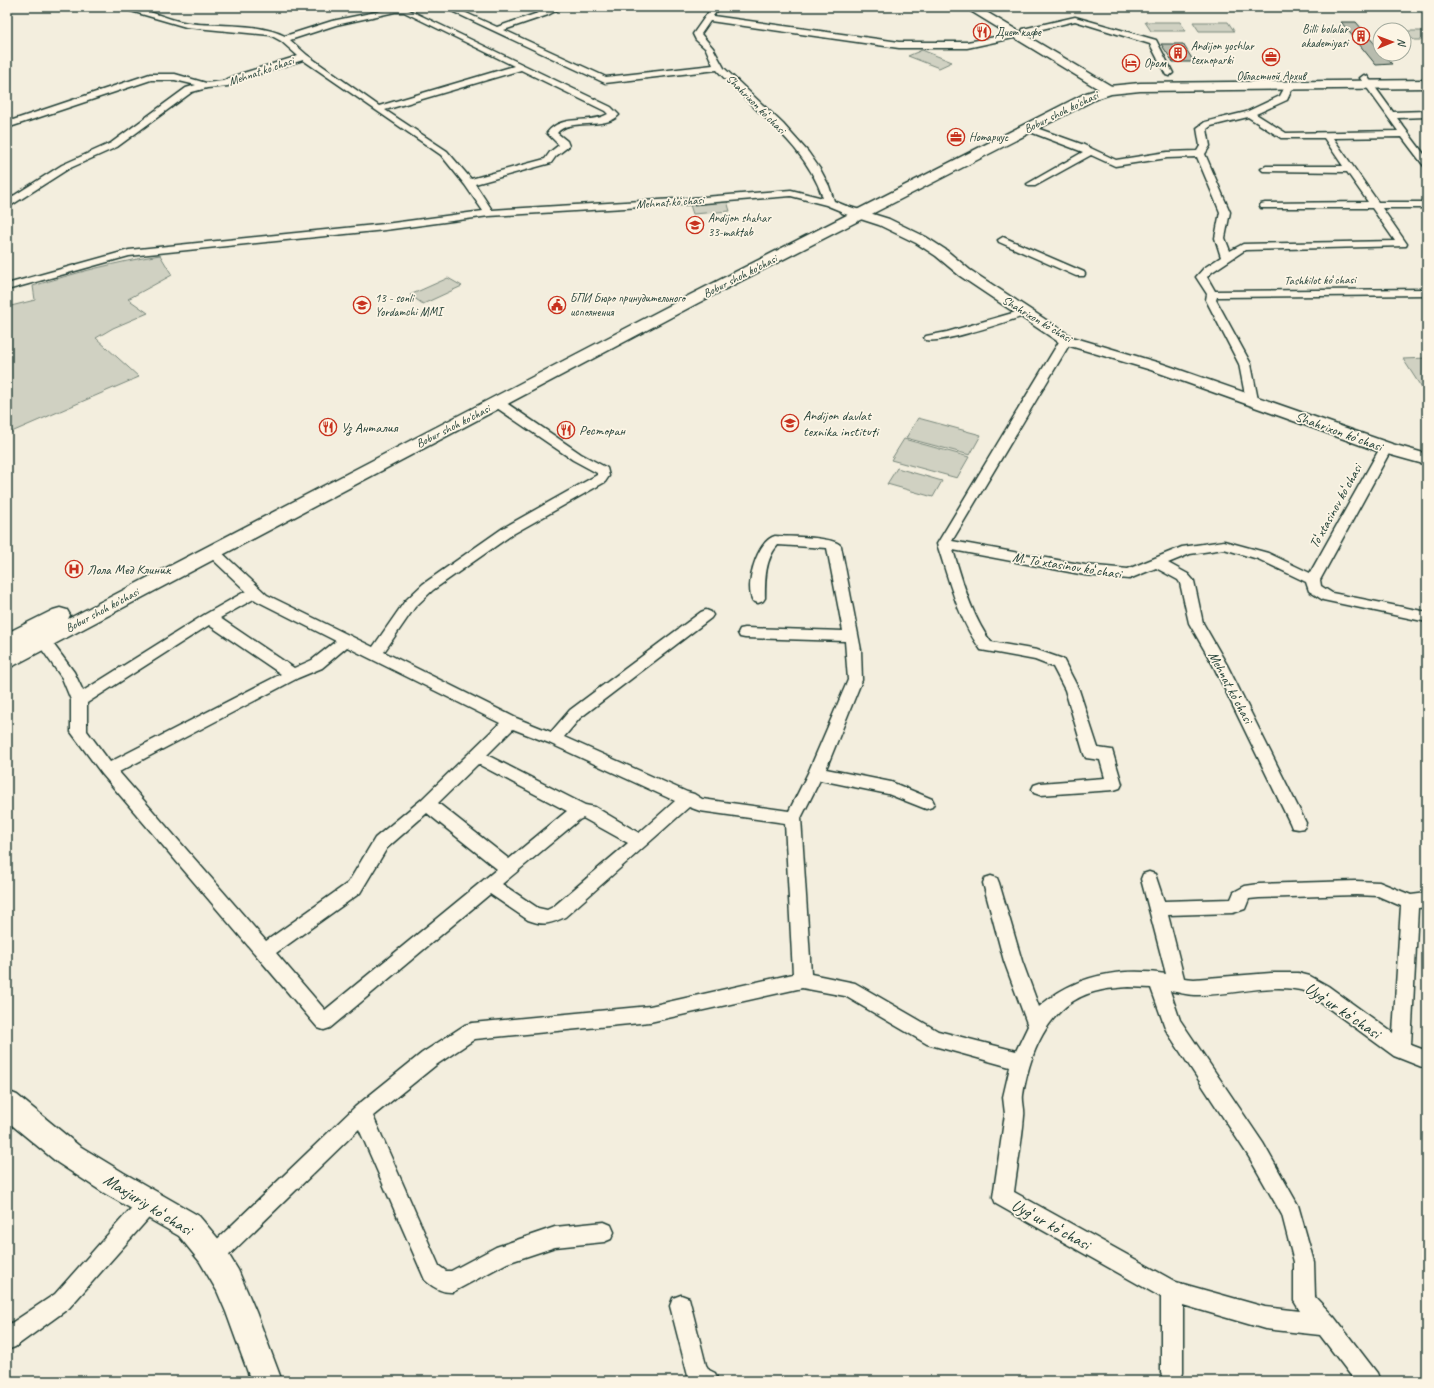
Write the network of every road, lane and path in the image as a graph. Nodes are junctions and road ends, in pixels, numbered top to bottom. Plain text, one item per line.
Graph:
1 (126, 7) edge
2 (447, 7) edge
3 (532, 7) edge
4 (559, 7) edge
5 (716, 7) edge
6 (970, 7) edge
7 (985, 7) edge
8 (470, 9) dead end
9 (1071, 10) dead end
10 (459, 12) junction
11 (545, 13) junction
12 (709, 18) junction
13 (1075, 19) junction
14 (497, 30) junction
15 (1022, 33) junction
16 (284, 39) junction
17 (304, 57) junction
18 (719, 67) junction
19 (521, 68) junction
20 (1169, 74) dead end
21 (1427, 78) edge
22 (1366, 81) junction
23 (1427, 84) edge
24 (207, 85) junction
25 (1290, 85) junction
26 (1110, 86) junction
27 (378, 109) junction
28 (1249, 114) junction
29 (1427, 114) edge
30 (1392, 115) junction
31 (7, 124) edge
32 (1028, 128) junction
33 (1403, 134) junction
34 (1326, 135) junction
35 (1090, 152) junction
36 (1200, 154) junction
37 (1427, 164) edge
38 (1266, 169) dead end
39 (1350, 169) junction
40 (468, 183) junction
41 (1032, 184) dead end
42 (830, 203) junction
43 (7, 205) edge
44 (1374, 205) junction
45 (1427, 205) edge
46 (1265, 206) dead end
47 (489, 212) junction
48 (854, 212) junction
49 (1003, 240) dead end
50 (1227, 258) junction
51 (1080, 274) dead end
52 (7, 287) edge
53 (1427, 292) edge
54 (1212, 294) junction
55 (1023, 312) junction
56 (930, 338) dead end
57 (1066, 340) junction
58 (1252, 400) junction
59 (498, 403) junction
60 (1386, 448) junction
61 (1427, 460) edge
62 (944, 544) junction
63 (213, 552) junction
64 (1156, 562) junction
65 (1313, 580) junction
66 (256, 592) junction
67 (758, 598) dead end
68 (706, 615) dead end
69 (1427, 617) edge
70 (209, 618) junction
71 (745, 633) dead end
72 (850, 636) junction
73 (346, 640) junction
74 (43, 641) junction
75 (7, 642) edge
76 (375, 654) junction
77 (7, 660) edge
78 (293, 674) junction
79 (79, 700) junction
80 (511, 722) junction
81 (554, 739) junction
82 (477, 757) junction
83 (108, 770) junction
84 (816, 773) junction
85 (1040, 789) dead end
86 (688, 798) junction
87 (926, 803) dead end
88 (427, 804) junction
89 (582, 812) junction
90 (794, 818) junction
91 (1298, 823) dead end
92 (640, 842) junction
93 (509, 869) junction
94 (1149, 879) dead end
95 (991, 883) dead end
96 (490, 885) junction
97 (1419, 901) edge
98 (1158, 908) junction
99 (264, 952) junction
100 (802, 980) junction
101 (1158, 981) junction
102 (1178, 984) junction
103 (1037, 1026) junction
104 (1401, 1050) junction
105 (1427, 1060) edge
106 (1021, 1061) junction
107 (7, 1104) edge
108 (362, 1113) junction
109 (149, 1203) junction
110 (604, 1232) dead end
111 (214, 1256) junction
112 (1172, 1291) junction
113 (681, 1306) dead end
114 (1326, 1325) junction
115 (7, 1339) edge
116 (1172, 1373) dead end
117 (264, 1380) edge
118 (707, 1381) edge
119 (1369, 1381) edge

1 - 16 street
2 - 10 street
3 - 11 street
4 - 11 street
5 - 12 street, Shahrixon koʻchasi
6 - 15 street
7 - 15 street
8 - 10 street
9 - 13 street
10 - 14 street
11 - 14 street
12 - 15 street
12 - 18 street, Shahrixon koʻchasi
13 - 15 street
13 - 20 street
14 - 18 street
15 - 26 street
16 - 17 street
16 - 19 street
17 - 24 street, Mehnat koʻchasi
17 - 27 street, Mehnat koʻchasi
18 - 42 street, Shahrixon koʻchasi
19 - 27 street
19 - 40 street
21 - 22 main road, Bobur shoh ko'chasi
22 - 23 main road, Bobur shoh ko'chasi
22 - 25 main road, Bobur shoh ko'chasi
22 - 26 main road, Bobur shoh ko'chasi
22 - 30 street
24 - 31 street
24 - 43 street, Mehnat koʻchasi
25 - 26 main road, Bobur shoh ko'chasi
25 - 28 street
26 - 32 main road, Bobur shoh ko'chasi
26 - 48 main road, Bobur shoh ko'chasi
27 - 40 street, Mehnat koʻchasi
28 - 34 street
28 - 36 street
29 - 30 street
30 - 33 street
32 - 35 street
32 - 48 main road, Bobur shoh ko'chasi
33 - 34 street
33 - 37 street
34 - 39 street
35 - 36 street
35 - 41 street
36 - 50 street
38 - 39 street
39 - 44 street
40 - 47 street, Mehnat koʻchasi
42 - 47 street, Mehnat koʻchasi
42 - 48 street, Mehnat koʻchasi
44 - 45 street
44 - 46 street
44 - 50 street
47 - 52 street, Mehnat koʻchasi
48 - 55 street, Shahrixon koʻchasi
48 - 59 main road, Bobur shoh ko'chasi
48 - 75 main road, Bobur shoh ko'chasi
49 - 51 street
50 - 54 street
53 - 54 street, Tashkilot koʻchasi
54 - 58 street
55 - 56 street
55 - 57 street, Shahrixon koʻchasi
57 - 58 street, Shahrixon koʻchasi
57 - 62 street
58 - 60 street, Shahrixon koʻchasi
59 - 63 main road, Bobur shoh ko'chasi
59 - 76 street
60 - 61 street, Shahrixon koʻchasi
60 - 65 street, Toʻxtasinov koʻchasi
62 - 64 street, M. Toʻxtasinov koʻchasi
62 - 85 street
63 - 66 street
63 - 74 main road, Bobur shoh ko'chasi
64 - 65 street, M. Toʻxtasinov koʻchasi
64 - 91 street, Mehnat koʻchasi
65 - 69 street, M. Toʻxtasinov koʻchasi
66 - 70 street
66 - 73 street
67 - 72 street
68 - 81 street
70 - 78 street
70 - 79 street
71 - 72 street
72 - 84 street
73 - 76 street
73 - 78 street
74 - 77 main road, Bobur shoh ko'chasi
74 - 79 street
76 - 80 street
78 - 83 street
79 - 83 street
80 - 81 street
80 - 82 street
81 - 86 street
82 - 88 street
82 - 89 street
83 - 99 street
84 - 87 street
84 - 90 street
86 - 90 street
86 - 92 street
88 - 93 street
88 - 99 street
89 - 92 street
89 - 93 street
90 - 100 street
92 - 96 street
93 - 96 street
94 - 98 street
95 - 103 street
96 - 99 street
97 - 98 street
97 - 104 street
98 - 102 street
100 - 106 street
100 - 108 street
101 - 102 street, Uygʻur koʻchasi
101 - 103 street, Uygʻur koʻchasi
101 - 114 street
102 - 104 street, Uygʻur koʻchasi
103 - 106 street, Uygʻur koʻchasi
104 - 105 street, Uygʻur koʻchasi
106 - 112 street, Uygʻur koʻchasi
107 - 109 street, Maxjuriy koʻchasi
108 - 110 street
108 - 111 street
109 - 111 street, Maxjuriy koʻchasi
109 - 115 street
111 - 117 street, Maxjuriy koʻchasi
112 - 114 street, Uygʻur koʻchasi
112 - 116 street
113 - 118 street
114 - 119 street

